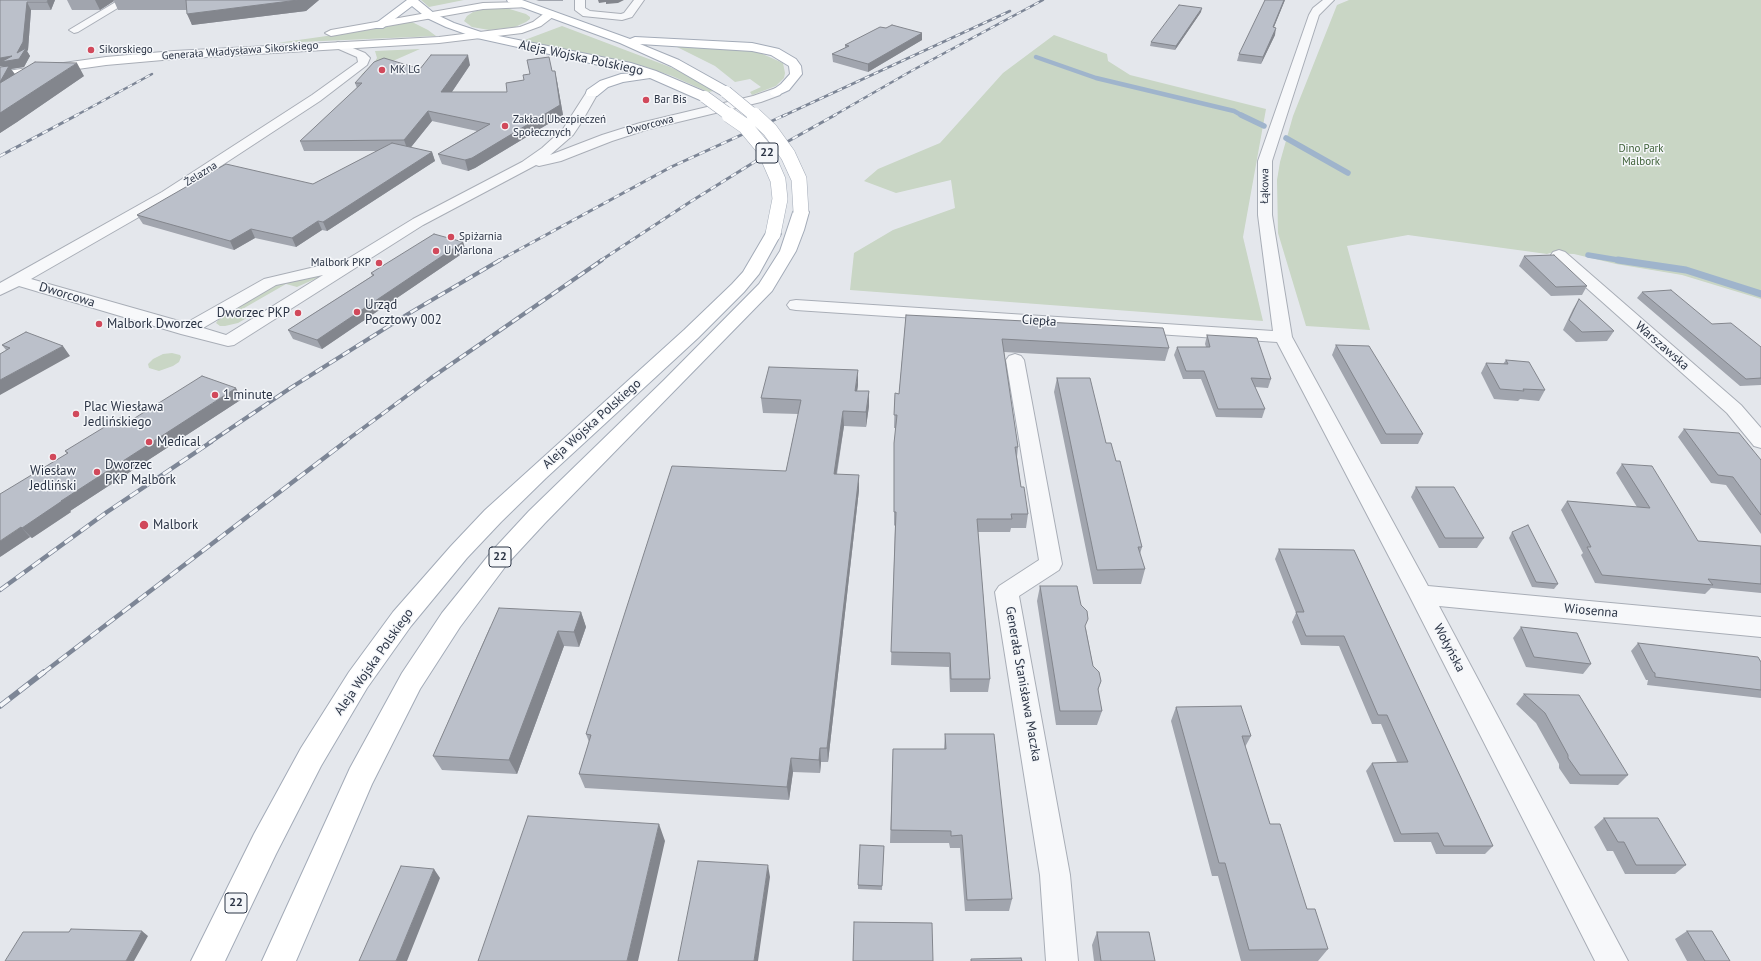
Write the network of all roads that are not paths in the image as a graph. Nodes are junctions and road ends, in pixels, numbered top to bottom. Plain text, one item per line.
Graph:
1 (126, 0) edge
2 (412, 0) edge
3 (512, 0) edge
4 (580, 0) edge
5 (639, 0) edge
6 (1329, 0) edge
7 (525, 5) junction
8 (550, 14) junction
9 (431, 16) junction
10 (379, 26) junction
11 (74, 30) dead end
12 (322, 34) dead end
13 (310, 36) dead end
14 (481, 36) junction
15 (624, 41) junction
16 (338, 45) junction
17 (592, 59) junction
18 (0, 70) edge
19 (652, 74) junction
20 (0, 76) edge
21 (776, 92) joint
22 (592, 93) junction
23 (527, 165) junction
24 (1559, 255) dead end
25 (348, 265) junction
26 (17, 280) junction
27 (0, 290) edge
28 (796, 305) dead end
29 (187, 330) junction
30 (1283, 337) junction
31 (1015, 360) dead end
32 (1761, 441) edge
33 (1422, 595) junction
34 (1761, 627) edge
35 (208, 961) edge
36 (279, 961) edge
37 (1062, 961) edge
38 (1612, 961) edge

1 - 11 street
2 - 9 main road, 22
2 - 10 main road
3 - 7 main road, 22
4 - 5 street
6 - 30 street, Łąkowa
7 - 8 main road, 22
7 - 9 main road, Generała Władysława Sikorskiego
8 - 14 main road
8 - 15 main road, Aleja Wojska Polskiego / 22
9 - 10 main road, Generała Władysława Sikorskiego
9 - 14 main road, 22
10 - 12 main road, Generała Władysława Sikorskiego
13 - 18 main road, Generała Władysława Sikorskiego
14 - 16 main road, Generała Władysława Sikorskiego
14 - 17 main road, Aleja Wojska Polskiego / 22
15 - 21 main road
15 - 36 main road, Aleja Wojska Polskiego / 22, bridge
16 - 20 main road, Generała Władysława Sikorskiego
16 - 26 street, Żelazna
17 - 19 main road, Aleja Wojska Polskiego / 22
17 - 22 main road
19 - 22 main road
19 - 35 main road, Aleja Wojska Polskiego / 22, bridge
21 - 23 street, Dworcowa
22 - 23 street, Dworcowa
23 - 25 street, Dworcowa
24 - 32 street, Warszawska
25 - 29 street, Dworcowa
25 - 29 street, Dworcowa
26 - 27 street, Żelazna
26 - 29 street, Dworcowa
28 - 30 street, Ciepła
30 - 33 street, Wołyńska
31 - 37 street, Generała Stanisława Maczka
33 - 34 street, Wiosenna
33 - 38 street, Wołyńska

